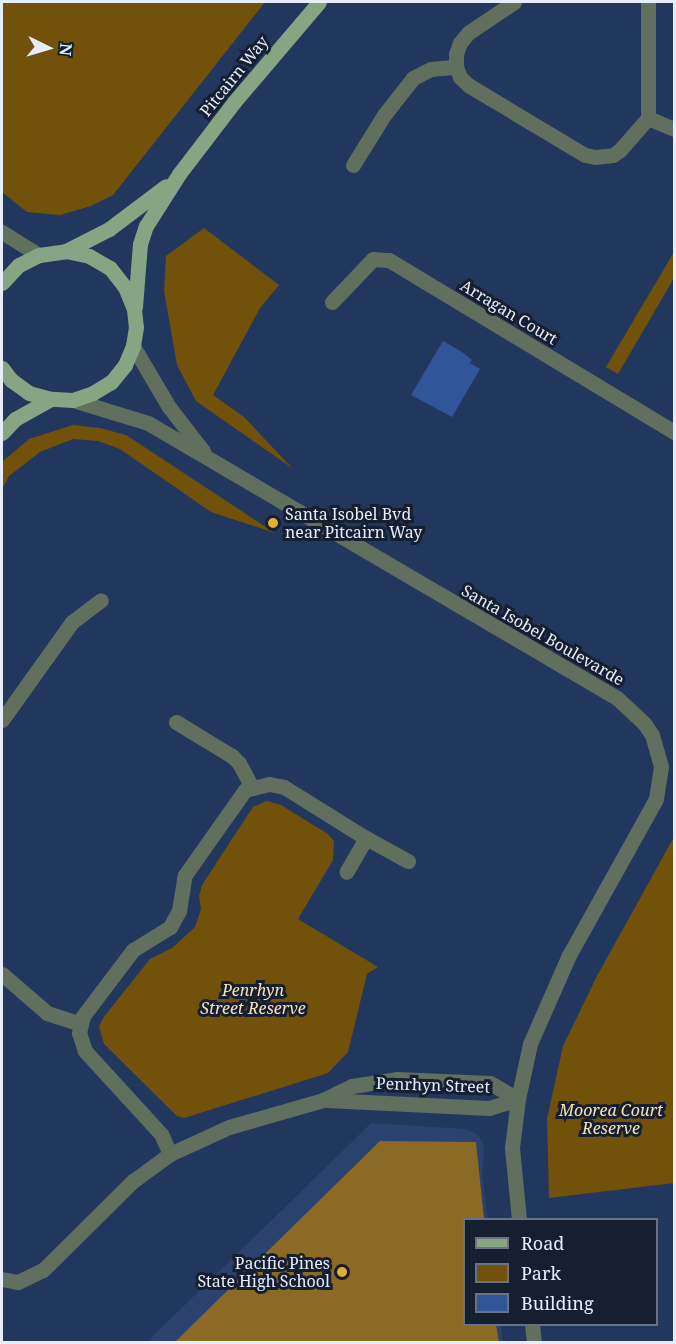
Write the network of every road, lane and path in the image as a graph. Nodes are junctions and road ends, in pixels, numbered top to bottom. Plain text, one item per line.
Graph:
1 (319, 2) edge
2 (514, 2) edge
3 (648, 2) edge
4 (456, 67) junction
5 (648, 118) junction
6 (675, 129) edge
7 (353, 165) dead end
8 (179, 174) junction
9 (2, 232) edge
10 (66, 251) junction
11 (39, 255) junction
12 (2, 283) edge
13 (333, 302) dead end
14 (134, 309) junction
15 (134, 346) junction
16 (2, 368) edge
17 (51, 399) junction
18 (73, 400) junction
19 (675, 432) edge
20 (2, 433) edge
21 (208, 458) junction
22 (101, 600) dead end
23 (2, 720) edge
24 (176, 722) dead end
25 (668, 766) edge
26 (252, 787) junction
27 (366, 838) junction
28 (408, 861) dead end
29 (346, 872) dead end
30 (2, 974) edge
31 (80, 1024) junction
32 (518, 1099) junction
33 (323, 1100) junction
34 (170, 1154) junction
35 (519, 1218) edge
36 (2, 1281) edge
37 (532, 1326) edge
38 (534, 1342) edge

1 - 8 main road, Pitcairn Way
2 - 4 street
3 - 5 street
4 - 5 street
4 - 7 street
5 - 6 street
8 - 10 main road, Pitcairn Way
8 - 14 main road, Pitcairn Way
9 - 11 street
10 - 11 main road
10 - 14 main road
11 - 12 main road
13 - 19 street, Arragan Court
14 - 15 main road, Pitcairn Way
15 - 18 main road
15 - 21 street, Santa Isobel Boulevarde
16 - 17 main road
17 - 18 main road
17 - 20 main road
18 - 21 street, Santa Isobel Boulevarde
21 - 25 street, Santa Isobel Boulevarde
22 - 23 street
24 - 26 street
25 - 32 street, Santa Isobel Boulevarde
26 - 27 street
26 - 31 street
27 - 28 street
27 - 29 street
30 - 31 street
31 - 34 street
32 - 33 street, Penrhyn Street
32 - 33 street, Penrhyn Street
32 - 35 street, Santa Isobel Boulevarde
33 - 34 street, Penrhyn Street
34 - 36 street, Penrhyn Street
37 - 38 street

